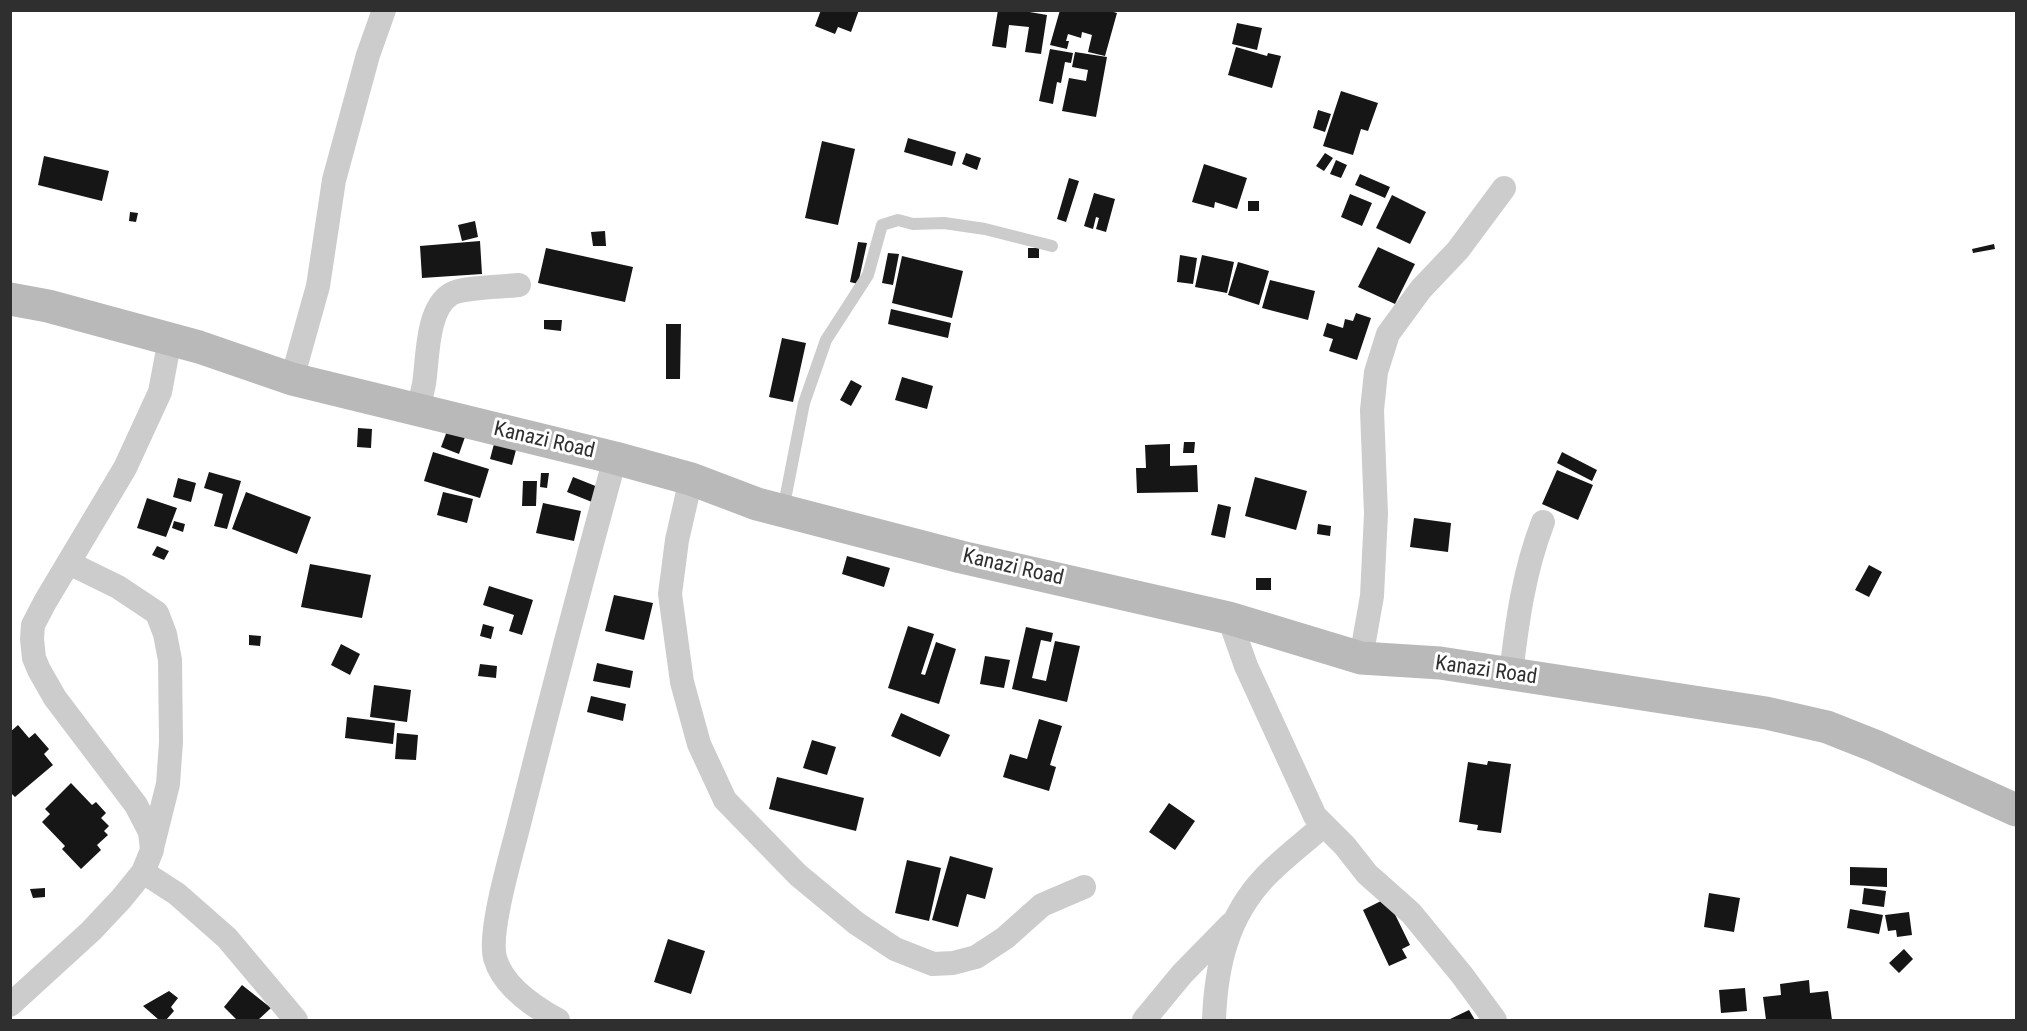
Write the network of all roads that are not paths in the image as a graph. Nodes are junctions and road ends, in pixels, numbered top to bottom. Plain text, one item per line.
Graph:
1 (384, 10) edge
2 (1504, 188) dead end
3 (1052, 246) dead end
4 (519, 285) dead end
5 (10, 299) edge
6 (170, 339) junction
7 (292, 379) junction
8 (418, 411) junction
9 (615, 458) junction
10 (691, 479) junction
11 (782, 511) junction
12 (1543, 522) dead end
13 (69, 563) junction
14 (38, 615) junction
15 (1229, 618) junction
16 (10, 630) edge
17 (1361, 658) junction
18 (1511, 674) junction
19 (2016, 810) edge
20 (1324, 825) junction
21 (147, 861) junction
22 (1084, 887) dead end
23 (1233, 922) junction
24 (10, 1005) edge
25 (296, 1020) edge
26 (558, 1020) edge
27 (1144, 1020) edge
28 (1214, 1020) edge
29 (1495, 1020) edge

1 - 7 street
2 - 17 street
3 - 11 lane
4 - 8 street
5 - 6 main road, Kanazi Road
6 - 7 main road, Kanazi Road
6 - 13 street
7 - 8 main road, Kanazi Road
8 - 9 main road, Kanazi Road
9 - 10 main road, Kanazi Road
9 - 26 street
10 - 11 main road, Kanazi Road
10 - 22 street
11 - 15 main road, Kanazi Road
12 - 18 street
13 - 14 street
13 - 21 street
14 - 16 street
14 - 21 street
15 - 17 main road, Kanazi Road
15 - 20 street
17 - 18 main road, Kanazi Road
18 - 19 main road, Kanazi Road
20 - 23 street
20 - 29 street
21 - 24 street
21 - 25 street
23 - 27 street
23 - 28 street

